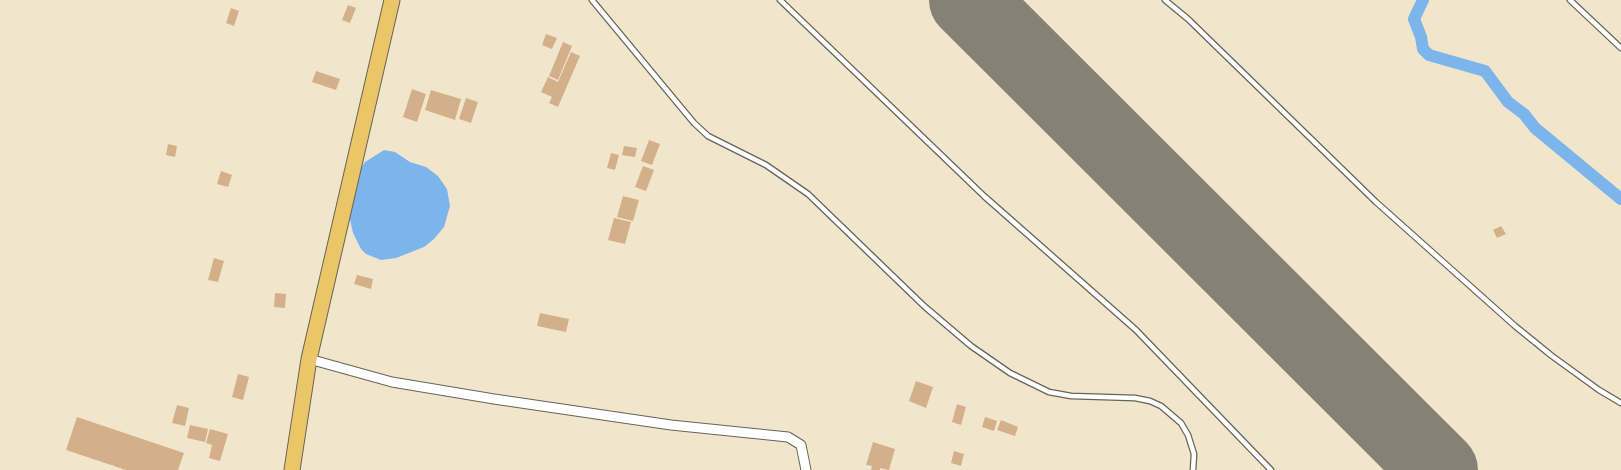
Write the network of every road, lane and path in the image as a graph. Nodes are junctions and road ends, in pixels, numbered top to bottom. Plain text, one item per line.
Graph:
1 (392, 0) edge
2 (592, 0) edge
3 (780, 0) edge
4 (1165, 0) edge
5 (1570, 0) edge
6 (1621, 48) edge
7 (309, 359) junction
8 (1621, 402) edge
9 (292, 470) edge
10 (806, 470) edge
11 (1193, 470) edge
12 (1271, 470) edge

1 - 7 highway
2 - 11 lane
3 - 12 lane
4 - 8 lane
5 - 6 lane
7 - 9 highway
7 - 10 street

